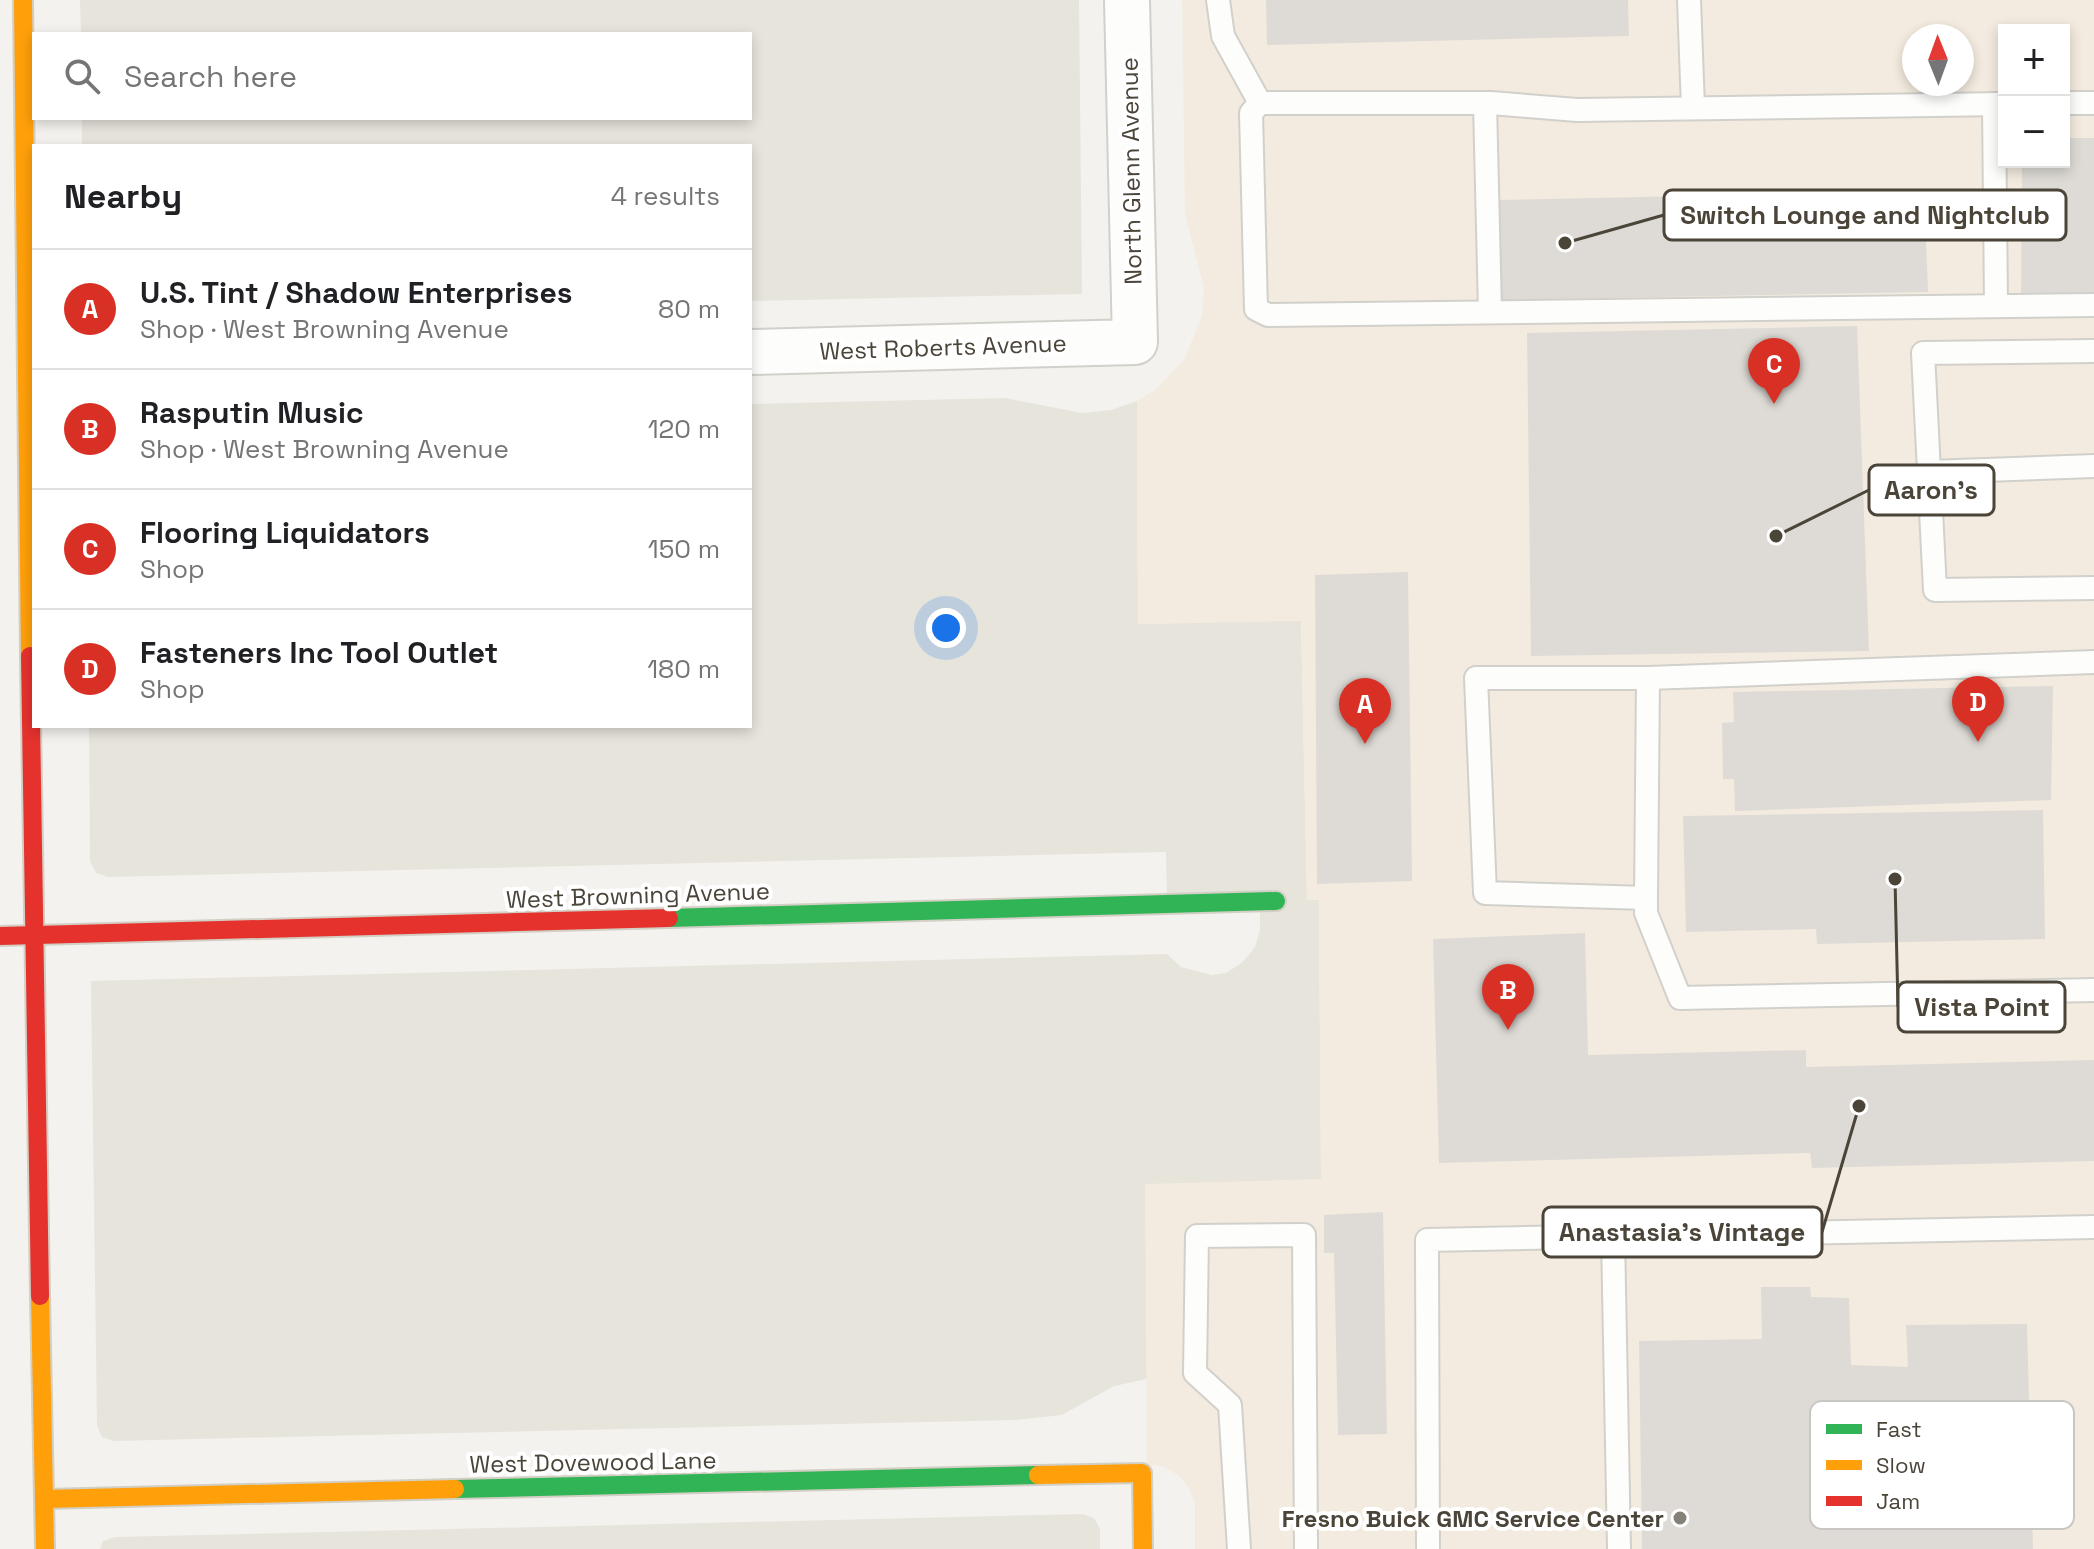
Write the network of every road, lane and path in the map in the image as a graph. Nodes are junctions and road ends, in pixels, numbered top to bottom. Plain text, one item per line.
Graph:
1 (23, 0) edge
2 (1127, 0) edge
3 (1218, 0) edge
4 (1689, 0) edge
5 (1260, 103) junction
6 (1485, 103) junction
7 (2070, 103) edge
8 (2094, 103) edge
9 (1998, 104) edge
10 (1693, 108) junction
11 (1998, 168) edge
12 (2094, 305) edge
13 (1996, 306) junction
14 (1490, 312) junction
15 (1135, 342) joint
16 (2094, 351) edge
17 (752, 352) edge
18 (30, 372) edge
19 (2094, 466) edge
20 (1929, 472) junction
21 (2094, 588) edge
22 (2094, 662) edge
23 (1648, 678) junction
24 (1646, 898) junction
25 (1276, 901) dead end
26 (33, 935) junction
27 (0, 936) edge
28 (2094, 990) edge
29 (2094, 1227) edge
30 (1613, 1236) junction
31 (45, 1499) junction
32 (45, 1549) edge
33 (1143, 1549) edge
34 (1239, 1549) edge
35 (1306, 1549) edge
36 (1428, 1549) edge
37 (1619, 1549) edge

1 - 18 street
2 - 15 street, North Glenn Avenue
3 - 5 lane
4 - 10 lane
5 - 6 lane
5 - 14 lane
6 - 10 lane
6 - 14 lane
7 - 8 lane
9 - 10 lane
11 - 13 lane
12 - 13 lane
13 - 14 lane
15 - 17 street, West Roberts Avenue
16 - 20 lane
18 - 26 street
19 - 20 lane
20 - 21 lane
22 - 23 lane
23 - 24 lane
23 - 24 lane
24 - 28 lane
25 - 26 street, West Browning Avenue
26 - 27 street, West Browning Avenue
26 - 31 street
29 - 30 lane
30 - 36 lane
30 - 37 lane
31 - 32 street
31 - 33 street, West Dovewood Lane
34 - 35 lane

